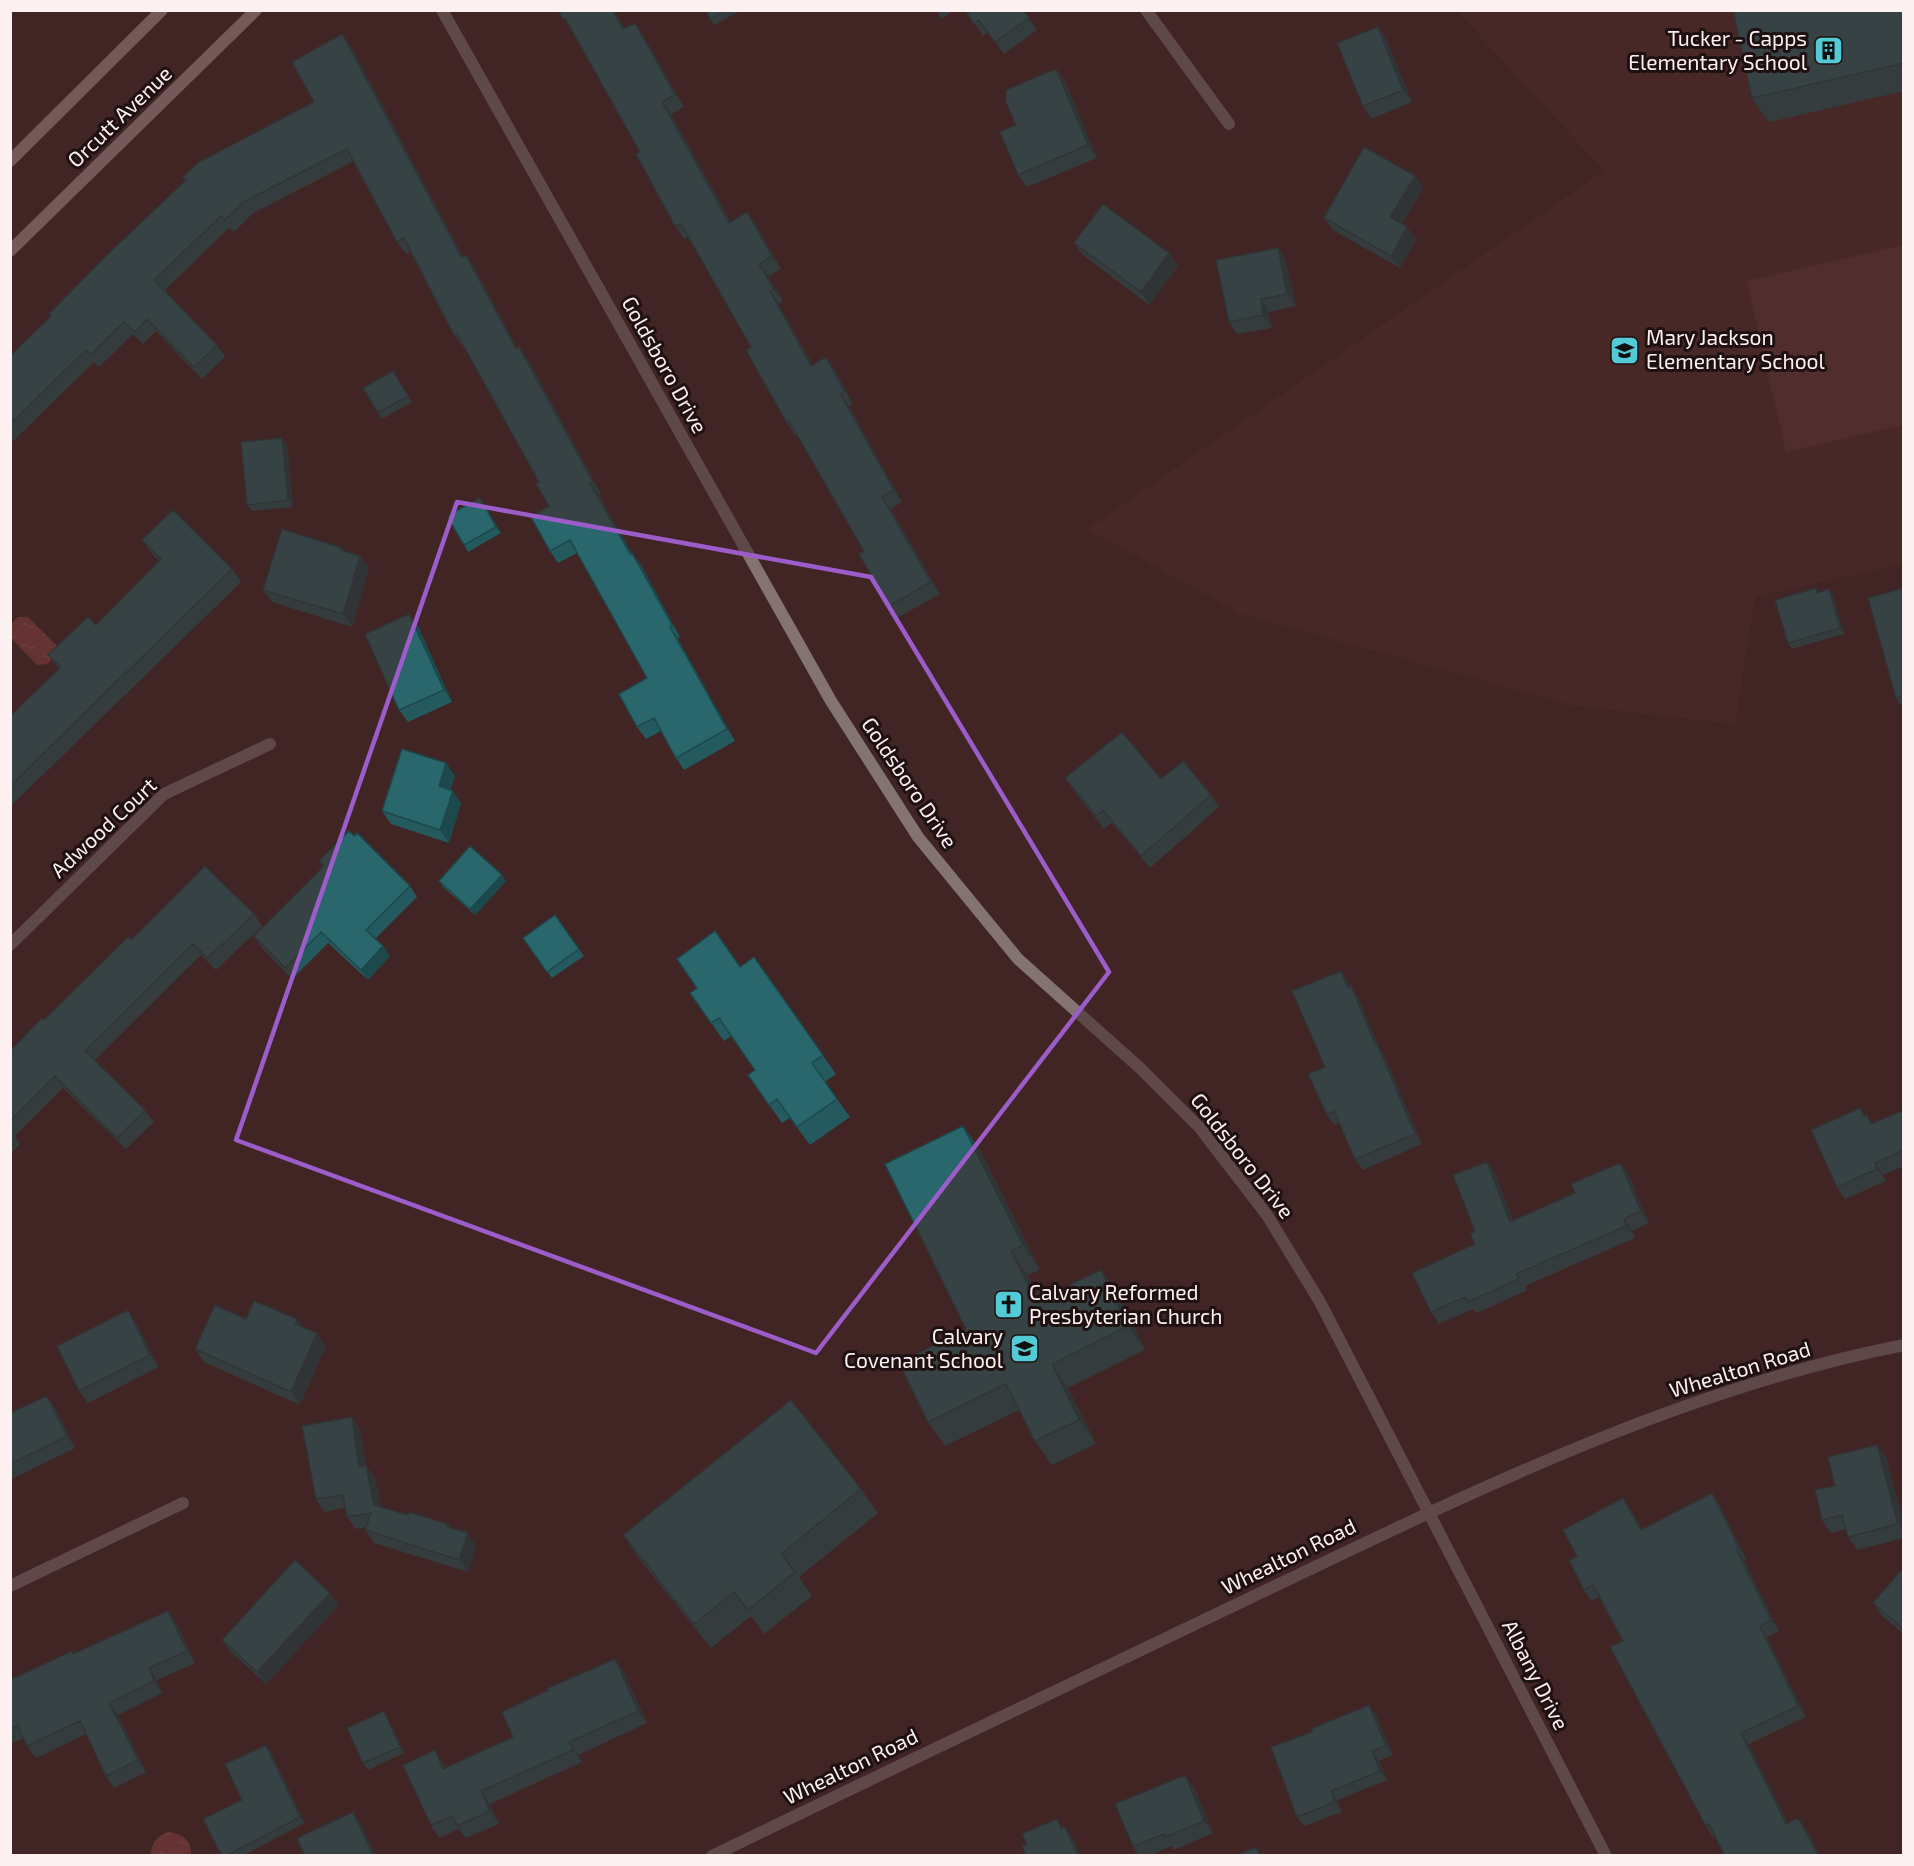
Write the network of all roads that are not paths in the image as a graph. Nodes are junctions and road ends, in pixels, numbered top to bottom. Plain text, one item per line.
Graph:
1 (162, 10) edge
2 (256, 10) edge
3 (442, 10) edge
4 (1146, 10) edge
5 (1229, 124) dead end
6 (10, 161) edge
7 (10, 251) edge
8 (270, 744) dead end
9 (10, 945) edge
10 (1904, 1345) edge
11 (183, 1503) dead end
12 (1429, 1512) junction
13 (10, 1586) edge
14 (712, 1856) edge
15 (1606, 1856) edge

1 - 6 main road
2 - 7 main road, Orcutt Avenue
3 - 12 street, Goldsboro Drive
4 - 5 street
8 - 9 street, Adwood Court
10 - 12 street, Whealton Road
11 - 13 street
12 - 14 street, Whealton Road
12 - 15 street, Albany Drive

